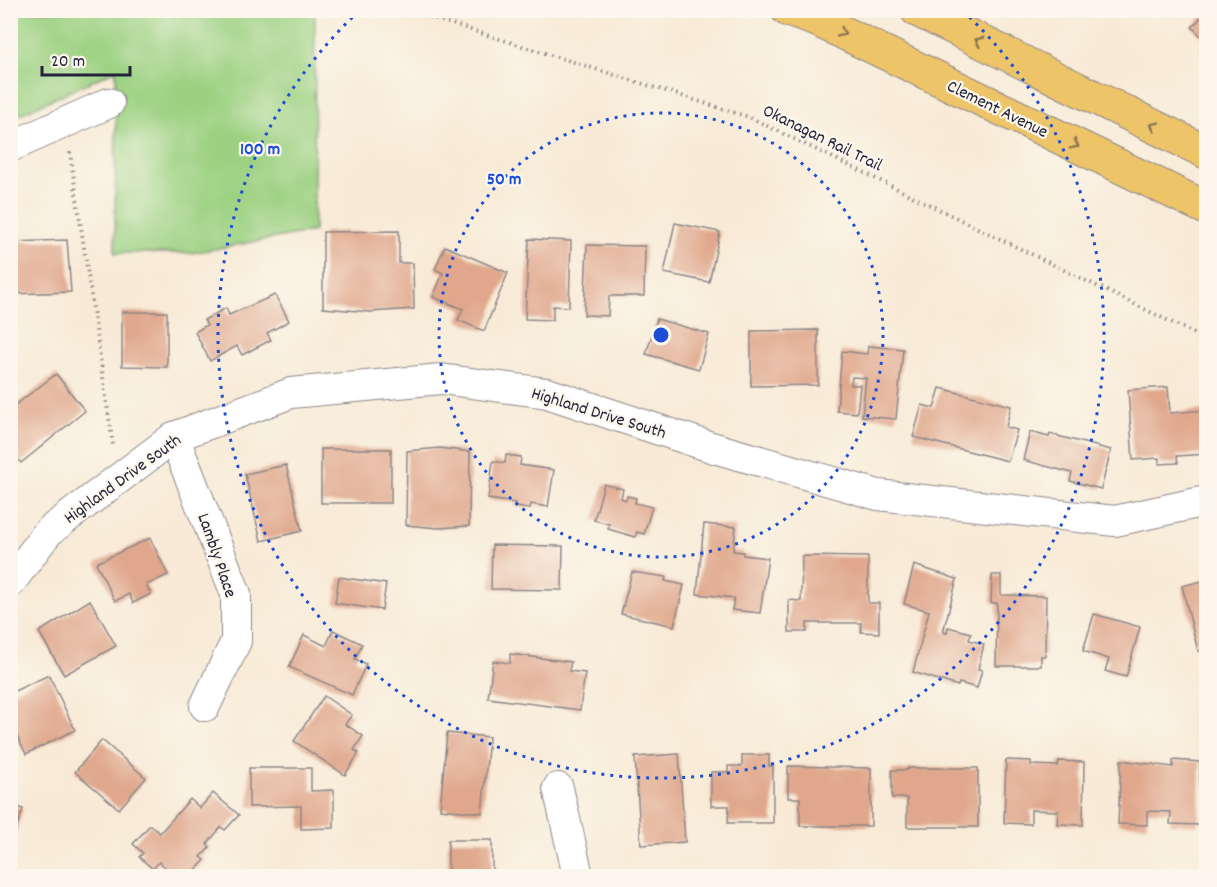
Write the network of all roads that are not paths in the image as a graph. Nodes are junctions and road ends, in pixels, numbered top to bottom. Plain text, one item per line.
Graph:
1 (788, 10) edge
2 (917, 10) edge
3 (110, 103) dead end
4 (10, 147) edge
5 (1206, 152) edge
6 (1206, 208) edge
7 (174, 437) junction
8 (1206, 501) edge
9 (10, 583) edge
10 (205, 706) dead end
11 (558, 788) dead end
12 (578, 876) edge

1 -> 6 main road, Clement Avenue
5 -> 2 main road
3 - 4 street
7 - 8 street, Highland Drive South
7 - 9 street, Highland Drive South
7 - 10 street, Lambly Place
11 - 12 street

